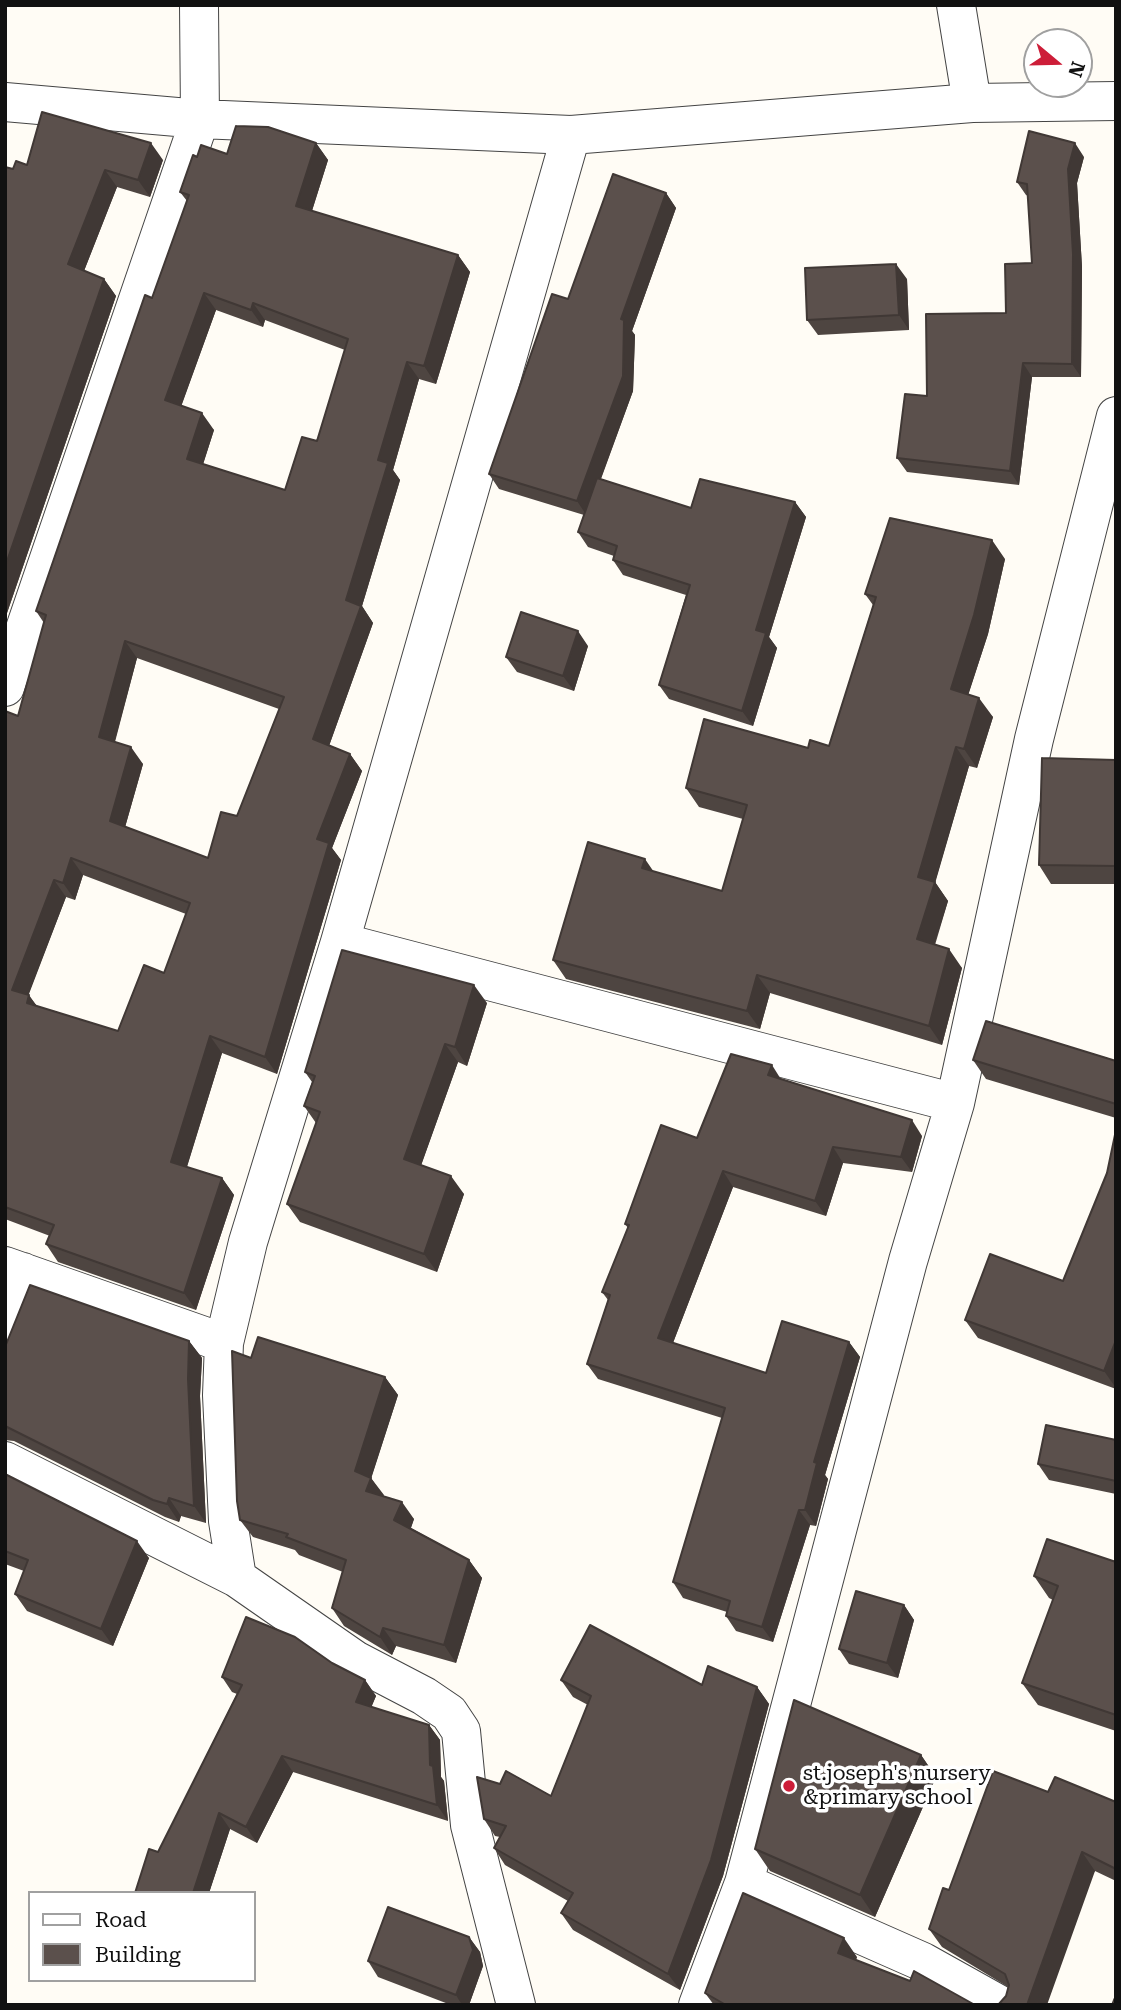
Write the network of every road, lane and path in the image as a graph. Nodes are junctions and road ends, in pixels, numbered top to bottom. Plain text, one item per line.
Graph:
1 (199, 5) edge
2 (956, 5) edge
3 (1116, 101) edge
4 (5, 102) edge
5 (972, 103) junction
6 (200, 119) junction
7 (571, 135) junction
8 (1116, 416) edge
9 (5, 687) edge
10 (341, 942) junction
11 (955, 1103) junction
12 (14, 1269) edge
13 (5, 1322) edge
14 (224, 1343) junction
15 (5, 1461) edge
16 (237, 1578) junction
17 (744, 1883) junction
18 (516, 2005) edge
19 (698, 2005) edge
20 (1000, 2005) edge

1 - 6 street
2 - 5 street
3 - 5 street
4 - 6 street
5 - 7 street
6 - 7 street
6 - 9 street
7 - 10 street
8 - 11 street
10 - 11 street
10 - 14 street
11 - 17 street
12 - 13 street
12 - 14 street
14 - 16 street
15 - 16 street
16 - 18 street
17 - 19 street
17 - 20 street

